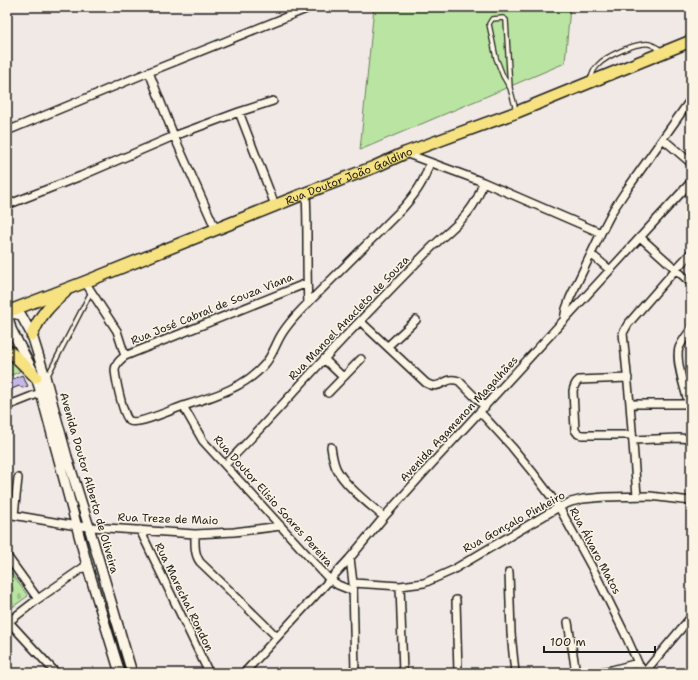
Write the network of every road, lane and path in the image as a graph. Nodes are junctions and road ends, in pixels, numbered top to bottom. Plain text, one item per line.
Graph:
1 (311, 7) edge
2 (691, 41) edge
3 (663, 52) junction
4 (149, 72) junction
5 (590, 82) junction
6 (510, 88) junction
7 (691, 99) edge
8 (273, 100) dead end
9 (239, 112) junction
10 (517, 112) junction
11 (7, 131) edge
12 (174, 136) junction
13 (663, 139) junction
14 (405, 153) junction
15 (430, 162) junction
16 (691, 163) edge
17 (483, 182) junction
18 (691, 182) edge
19 (306, 193) junction
20 (7, 205) edge
21 (276, 205) junction
22 (216, 230) junction
23 (601, 233) junction
24 (640, 237) junction
25 (691, 253) edge
26 (591, 254) junction
27 (676, 269) junction
28 (610, 270) junction
29 (85, 282) junction
30 (307, 283) junction
31 (691, 283) edge
32 (72, 286) junction
33 (91, 292) junction
34 (308, 303) junction
35 (7, 312) edge
36 (416, 320) dead end
37 (564, 320) junction
38 (360, 321) junction
39 (691, 329) edge
40 (32, 335) junction
41 (388, 346) junction
42 (7, 350) edge
43 (126, 356) junction
44 (324, 359) junction
45 (361, 359) dead end
46 (344, 377) junction
47 (41, 378) junction
48 (628, 378) junction
49 (45, 391) junction
50 (328, 393) dead end
51 (630, 404) junction
52 (690, 404) edge
53 (7, 406) edge
54 (183, 406) junction
55 (482, 409) junction
56 (632, 437) junction
57 (691, 439) edge
58 (331, 447) dead end
59 (63, 458) junction
60 (225, 465) junction
61 (18, 478) dead end
62 (637, 496) junction
63 (691, 501) edge
64 (559, 507) junction
65 (10, 514) edge
66 (384, 517) junction
67 (77, 526) junction
68 (281, 526) junction
69 (89, 527) junction
70 (140, 530) junction
71 (195, 534) junction
72 (350, 558) junction
73 (8, 560) edge
74 (87, 565) junction
75 (508, 572) dead end
76 (329, 579) junction
77 (400, 586) junction
78 (353, 587) junction
79 (38, 599) junction
80 (456, 600) dead end
81 (691, 617) edge
82 (8, 622) edge
83 (568, 622) dead end
84 (277, 637) junction
85 (638, 663) junction
86 (56, 673) edge
87 (120, 673) edge
88 (132, 673) edge
89 (208, 673) edge
90 (244, 673) edge
91 (355, 673) edge
92 (403, 673) edge
93 (458, 673) edge
94 (515, 673) edge
95 (576, 673) edge
96 (594, 673) edge
97 (644, 673) edge

1 - 4 street
2 - 3 main road, Rua Doutor João Galdino
3 - 5 main road, Rua Doutor João Galdino
3 - 5 lane
4 - 11 street
4 - 12 street
5 - 10 main road, Rua Doutor João Galdino
6 - 6 lane
6 - 10 lane
7 - 13 street
8 - 9 street
9 - 12 street
9 - 21 street
10 - 14 main road, Rua Doutor João Galdino
12 - 20 street
12 - 22 street
13 - 16 street
13 - 23 street
14 - 15 street
14 - 19 main road, Rua Doutor João Galdino
15 - 17 street
15 - 34 street
17 - 23 street
17 - 38 street, Rua Manoel Anacleto de Souza
18 - 24 street, Avenida Agamenon Magalhães
19 - 21 main road, Rua Doutor João Galdino
19 - 30 street
21 - 22 main road, Rua Doutor João Galdino
22 - 29 main road, Rua Doutor João Galdino
23 - 26 street
24 - 27 street
24 - 28 street, Avenida Agamenon Magalhães
25 - 27 street
26 - 28 street
26 - 37 street
27 - 31 street
27 - 48 street
28 - 37 street, Avenida Agamenon Magalhães
29 - 32 main road, Rua Doutor João Galdino
29 - 33 street
30 - 34 street
30 - 43 street, Rua José Cabral de Souza Viana
32 - 35 main road, Rua Doutor João Galdino
32 - 40 main road
33 - 43 street
33 - 47 lane
34 - 54 street
35 - 40 street, Avenida Doutor Alberto de Oliveira
35 - 47 street, Avenida Doutor Alberto de Oliveira
36 - 41 street
37 - 55 street, Avenida Agamenon Magalhães
38 - 41 street
38 - 44 street, Rua Manoel Anacleto de Souza
39 - 52 street
40 - 47 street, Avenida Doutor Alberto de Oliveira
41 - 55 street, Rua Álvaro Matos
42 - 47 main road
43 - 54 street
44 - 46 street
44 - 60 street, Rua Manoel Anacleto de Souza
45 - 46 street
46 - 50 street
47 - 49 street, Avenida Doutor Alberto de Oliveira
48 - 51 street
48 - 56 street
49 - 53 street
49 - 59 street, Avenida Doutor Alberto de Oliveira
51 - 52 street
51 - 56 street
54 - 60 street, Rua Doutor Elisio Soares Pereira
55 - 64 street, Rua Álvaro Matos
55 - 66 street, Avenida Agamenon Magalhães
56 - 57 street
56 - 62 street
58 - 66 street
59 - 67 street, Avenida Doutor Alberto de Oliveira
59 - 69 street, Avenida Doutor Alberto de Oliveira
60 - 68 street, Rua Doutor Elisio Soares Pereira
61 - 65 street
62 - 63 street, Rua Gonçalo Pinheiro
62 - 64 street, Rua Gonçalo Pinheiro
64 - 77 street, Rua Gonçalo Pinheiro
64 - 85 street, Rua Álvaro Matos
65 - 67 street, Rua Treze de Maio
66 - 72 street, Avenida Agamenon Magalhães
67 - 69 street, Rua Treze de Maio
67 - 74 street, Avenida Doutor Alberto de Oliveira
68 - 71 street, Rua Treze de Maio
68 - 76 street, Rua Doutor Elisio Soares Pereira
69 - 70 street, Rua Treze de Maio
69 - 88 street, Avenida Doutor Alberto de Oliveira
70 - 71 street, Rua Treze de Maio
70 - 89 street, Rua Marechal Rondon
71 - 84 street
72 - 76 street, Avenida Agamenon Magalhães
72 - 78 street
73 - 79 street
74 - 79 street
74 - 87 street, Avenida Doutor Alberto de Oliveira
75 - 94 street
76 - 78 street, Rua Doutor Elisio Soares Pereira
76 - 84 street, Avenida Agamenon Magalhães
77 - 78 street, Rua Gonçalo Pinheiro
77 - 92 street
78 - 91 street
79 - 82 street
80 - 93 street
81 - 97 street
82 - 86 street
83 - 95 street
84 - 90 street, Avenida Agamenon Magalhães
85 - 96 street
85 - 97 street, Rua Álvaro Matos

